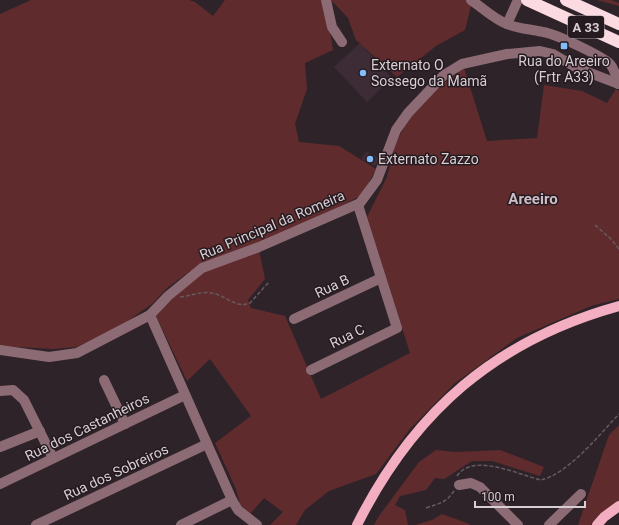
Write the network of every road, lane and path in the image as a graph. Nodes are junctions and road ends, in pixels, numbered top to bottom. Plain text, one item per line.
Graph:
1 (326, 0) edge
2 (471, 0) edge
3 (518, 0) edge
4 (527, 0) edge
5 (566, 0) edge
6 (552, 12) junction
7 (507, 24) junction
8 (619, 24) edge
9 (342, 42) dead end
10 (619, 42) edge
11 (619, 50) edge
12 (619, 84) edge
13 (358, 204) junction
14 (595, 225) dead end
15 (619, 249) edge
16 (381, 278) junction
17 (269, 282) dead end
18 (169, 295) junction
19 (619, 306) edge
20 (619, 310) edge
21 (150, 314) junction
22 (294, 319) dead end
23 (0, 350) edge
24 (310, 370) dead end
25 (104, 380) dead end
26 (0, 391) edge
27 (185, 395) junction
28 (619, 414) edge
29 (125, 424) junction
30 (40, 431) junction
31 (207, 444) junction
32 (0, 447) edge
33 (53, 458) junction
34 (0, 484) edge
35 (459, 485) junction
36 (581, 494) dead end
37 (232, 500) junction
38 (619, 506) edge
39 (426, 508) dead end
40 (36, 525) edge
41 (181, 525) edge
42 (257, 525) edge
43 (358, 525) edge
44 (363, 525) edge
45 (518, 525) edge
46 (549, 525) edge
47 (597, 525) edge

1 - 9 street
2 - 7 street
3 - 7 street
4 - 6 highway, A 33
5 - 8 highway, A 33
6 - 10 highway, A 33
6 - 11 highway
7 - 12 street
12 - 13 street, Rua Principal da Romeira
13 - 16 street
13 - 18 street, Rua Principal da Romeira
14 - 15 path
16 - 22 street, Rua B
16 - 24 street, Rua C
17 - 18 path
18 - 21 street, Rua Principal da Romeira
19 - 43 main road
20 - 44 main road
21 - 23 street, Rua Principal da Romeira
21 - 27 street
25 - 29 street
26 - 30 street
27 - 29 street, Rua dos Castanheiros
27 - 31 street
28 - 35 path
29 - 33 street, Rua dos Castanheiros
30 - 32 street
30 - 33 street
31 - 37 street
31 - 40 street, Rua dos Sobreiros
33 - 34 street, Rua dos Castanheiros
35 - 39 path
35 - 45 street
36 - 46 street
37 - 41 street
37 - 42 street
38 - 47 main road

